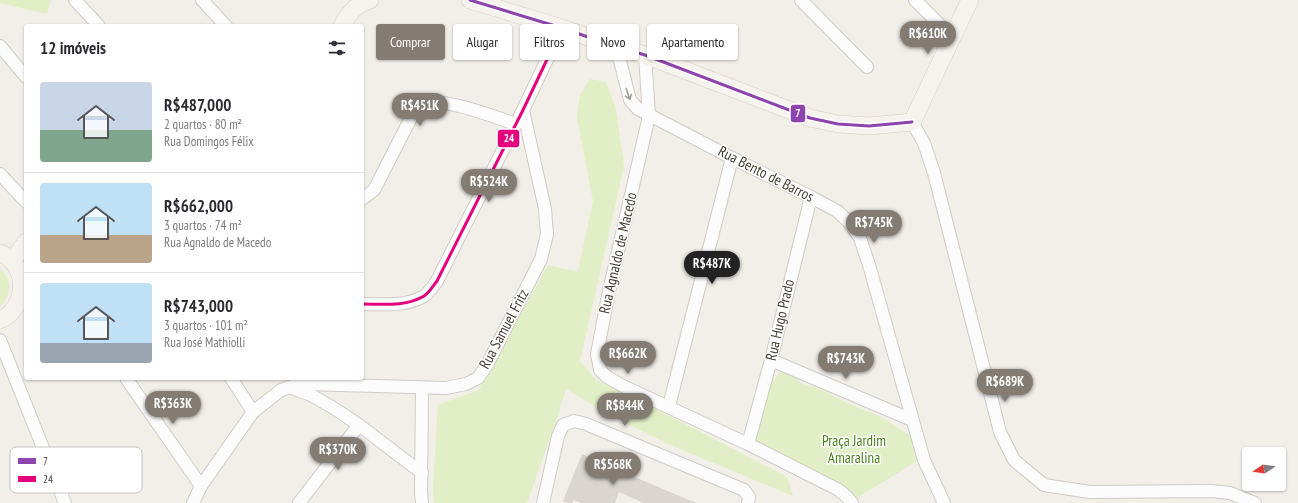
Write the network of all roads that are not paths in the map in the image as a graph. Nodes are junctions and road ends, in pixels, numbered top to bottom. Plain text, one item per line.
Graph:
1 (75, 0) edge
2 (202, 0) edge
3 (370, 0) edge
4 (470, 0) edge
5 (801, 0) edge
6 (915, 0) edge
7 (970, 0) edge
8 (485, 3) edge
9 (351, 4) edge
10 (97, 24) edge
11 (224, 24) edge
12 (343, 24) edge
13 (550, 24) edge
14 (953, 38) junction
15 (0, 46) edge
16 (639, 54) edge
17 (644, 55) junction
18 (547, 60) edge
19 (618, 60) edge
20 (867, 67) dead end
21 (24, 74) edge
22 (523, 110) junction
23 (649, 116) junction
24 (912, 122) junction
25 (516, 124) junction
26 (732, 158) junction
27 (0, 174) edge
28 (811, 197) junction
29 (364, 198) edge
30 (24, 200) edge
31 (24, 244) edge
32 (6, 257) edge
33 (364, 304) edge
34 (0, 320) edge
35 (0, 340) edge
36 (771, 360) junction
37 (127, 380) edge
38 (232, 380) edge
39 (303, 381) edge
40 (290, 387) junction
41 (422, 388) junction
42 (669, 406) junction
43 (253, 412) junction
44 (912, 420) junction
45 (359, 425) junction
46 (748, 444) junction
47 (43, 447) edge
48 (422, 473) junction
49 (201, 486) junction
50 (61, 493) edge
51 (422, 498) edge
52 (65, 503) edge
53 (192, 503) edge
54 (299, 503) edge
55 (413, 503) edge
56 (543, 503) edge
57 (748, 503) edge
58 (852, 503) edge
59 (944, 503) edge
60 (1255, 503) edge

1 - 10 street
2 - 11 street
3 - 9 street
4 - 8 street
5 - 20 street
6 - 14 street
7 - 14 street
8 - 13 street
9 - 12 street
14 - 24 street
15 - 21 street
16 - 17 street
17 - 23 street
17 - 24 street
18 - 22 street
19 -> 23 street, Rua Bento de Barros
22 - 25 street
22 - 41 street, Rua Samuel Fritz
23 - 26 street, Rua Bento de Barros
23 - 42 street, Rua Agnaldo de Macedo
24 - 60 street
25 - 29 street
25 - 33 street
26 - 28 street, Rua Bento de Barros
26 - 42 street
27 - 30 street
28 - 36 street, Rua Hugo Prado
28 - 44 street, Rua Bento de Barros
31 - 32 street
32 - 34 street
35 - 47 street
36 - 44 street
36 - 46 street, Rua Hugo Prado
37 - 49 street
38 - 43 street
39 - 40 street, Rua Samuel Fritz
39 - 41 street, Rua Samuel Fritz
40 - 43 street, Rua Samuel Fritz
40 - 45 street
41 - 48 street
42 - 46 street, Rua Agnaldo de Macedo
43 - 49 street, Rua Samuel Fritz
44 - 59 street, Rua Bento de Barros
45 - 48 street
45 - 54 street
46 - 58 street, Rua Agnaldo de Macedo
48 - 51 street
49 - 53 street, Rua Samuel Fritz
50 - 52 street
51 - 55 street
56 - 57 street

